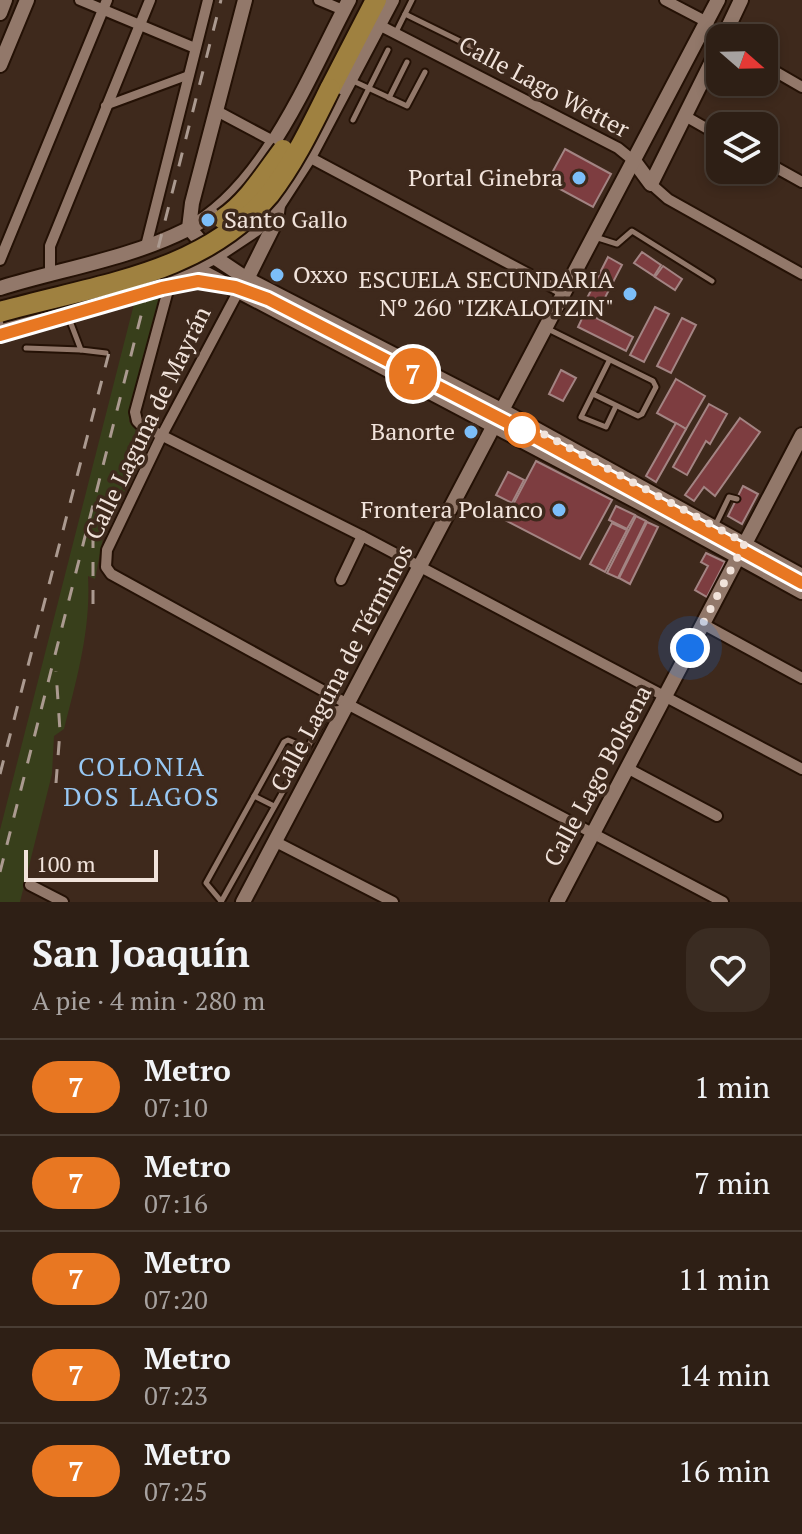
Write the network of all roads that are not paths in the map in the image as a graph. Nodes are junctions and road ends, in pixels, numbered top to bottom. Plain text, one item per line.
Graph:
1 (5, 0) edge
2 (27, 0) edge
3 (80, 0) edge
4 (150, 0) edge
5 (208, 0) edge
6 (245, 0) edge
7 (319, 0) edge
8 (363, 0) edge
9 (376, 0) edge
10 (392, 0) edge
11 (412, 0) edge
12 (665, 0) edge
13 (718, 0) edge
14 (741, 0) edge
15 (104, 5) edge
16 (346, 5) edge
17 (0, 13) edge
18 (405, 14) junction
19 (707, 22) junction
20 (729, 24) edge
21 (379, 25) junction
22 (139, 26) junction
23 (395, 33) junction
24 (472, 47) dead end
25 (195, 48) junction
26 (388, 50) dead end
27 (407, 62) dead end
28 (0, 65) edge
29 (425, 72) dead end
30 (706, 73) edge
31 (778, 73) edge
32 (189, 75) junction
33 (350, 80) junction
34 (325, 86) junction
35 (802, 87) edge
36 (369, 89) junction
37 (389, 98) junction
38 (105, 106) junction
39 (215, 110) junction
40 (685, 116) junction
41 (353, 120) dead end
42 (706, 128) edge
43 (275, 142) junction
44 (309, 157) junction
45 (634, 161) junction
46 (778, 169) edge
47 (246, 180) junction
48 (802, 182) edge
49 (651, 184) junction
50 (278, 205) junction
51 (189, 228) junction
52 (594, 236) junction
53 (146, 246) junction
54 (214, 257) junction
55 (0, 260) edge
56 (195, 268) junction
57 (50, 274) junction
58 (802, 274) edge
59 (171, 279) junction
60 (247, 279) junction
61 (23, 281) junction
62 (712, 281) dead end
63 (0, 288) edge
64 (238, 292) junction
65 (564, 293) junction
66 (0, 300) edge
67 (64, 307) junction
68 (0, 312) edge
69 (29, 316) junction
70 (0, 324) edge
71 (545, 328) junction
72 (26, 348) dead end
73 (81, 350) junction
74 (106, 353) dead end
75 (609, 361) junction
76 (593, 394) junction
77 (616, 406) junction
78 (501, 410) junction
79 (493, 425) junction
80 (162, 435) junction
81 (800, 444) edge
82 (737, 499) dead end
83 (714, 527) junction
84 (362, 536) junction
85 (741, 549) junction
86 (421, 566) junction
87 (802, 576) edge
88 (341, 580) dead end
89 (802, 592) edge
90 (703, 624) junction
91 (802, 678) edge
92 (665, 696) junction
93 (347, 706) junction
94 (307, 748) junction
95 (627, 768) junction
96 (802, 769) edge
97 (254, 796) junction
98 (274, 806) junction
99 (717, 816) dead end
100 (593, 832) junction
101 (276, 842) junction
102 (30, 885) dead end
103 (63, 902) edge
104 (221, 902) edge
105 (243, 902) edge
106 (393, 902) edge
107 (557, 902) edge
108 (723, 902) edge

1 - 17 street
2 - 28 street
3 - 15 street
4 - 22 street
5 - 25 street
6 - 39 street
7 - 16 street
8 - 34 highway
9 - 34 highway
10 - 21 street
11 - 18 lane
12 - 19 street
13 - 19 street, Calle Laguna de Términos
14 - 20 street
15 - 22 street
15 - 55 street
16 - 43 street
18 - 23 lane
18 - 24 lane
19 - 45 street, Calle Laguna de Términos
21 - 23 street, Calle Lago Wetter
21 - 33 street
22 - 25 street
22 - 38 street
23 - 45 street, Calle Lago Wetter
25 - 32 street
26 - 36 lane
27 - 37 lane
29 - 37 lane
30 - 40 street
31 - 35 street
32 - 38 street
32 - 53 street
33 - 36 lane
33 - 44 street
34 - 66 highway, bridge
34 - 68 highway, bridge
36 - 37 lane
36 - 41 lane
38 - 57 street
39 - 43 street
39 - 51 street
40 - 42 street
40 - 49 street
43 - 47 street
44 - 50 street
44 - 65 street
45 - 49 street, Calle Lago Wetter
45 - 52 street, Calle Laguna de Términos
46 - 48 street
47 - 50 street
47 - 51 street
49 - 58 street, Calle Lago Wetter
50 - 54 street
50 - 60 street
51 - 53 street
51 - 54 street
52 - 62 lane
52 - 65 street, Calle Laguna de Términos
53 - 57 street
54 - 56 street
54 - 60 street
56 - 59 street
56 - 64 street
57 - 61 street
57 - 67 street
59 - 67 street
59 - 80 street
60 - 78 street
61 - 63 street
61 - 69 street
64 - 79 street
64 - 80 street, Calle Laguna de Mayrán
65 - 71 street, Calle Laguna de Términos
67 - 69 street
67 - 73 lane
69 - 70 street
71 - 75 lane
71 - 78 street, Calle Laguna de Términos
72 - 73 lane
73 - 74 lane
75 - 76 lane
75 - 77 lane
76 - 77 lane
76 - 77 lane
78 - 79 street, Calle Laguna de Términos
78 - 83 street
79 - 85 street
79 - 86 street, Calle Laguna de Términos
80 - 84 street
80 - 93 street, Calle Laguna de Mayrán
81 - 85 street, Calle Lago Bolsena
82 - 83 lane
83 - 85 street
84 - 86 street
84 - 88 street
85 - 87 street
85 - 89 street
85 - 90 street, Calle Lago Bolsena
86 - 92 street
86 - 93 street, Calle Laguna de Términos
90 - 91 street
90 - 92 street, Calle Lago Bolsena
92 - 95 street, Calle Lago Bolsena
92 - 96 street
93 - 94 lane
93 - 100 street
93 - 101 street, Calle Laguna de Términos
94 - 97 lane
94 - 98 lane
95 - 99 street
95 - 100 street, Calle Lago Bolsena
97 - 98 lane
97 - 104 lane
98 - 104 lane
100 - 107 street, Calle Lago Bolsena
100 - 108 street
101 - 105 street, Calle Laguna de Términos
101 - 106 street
102 - 103 street

